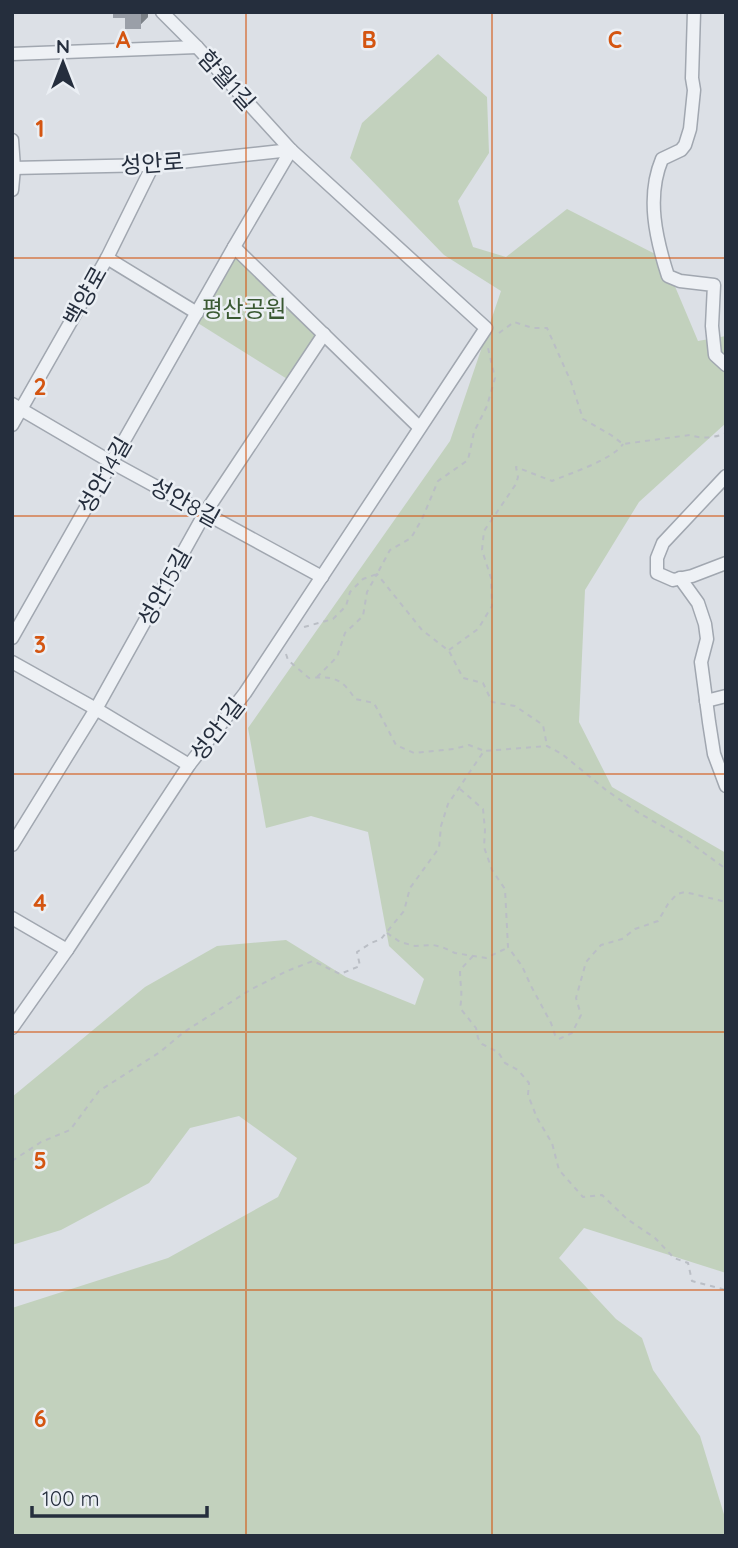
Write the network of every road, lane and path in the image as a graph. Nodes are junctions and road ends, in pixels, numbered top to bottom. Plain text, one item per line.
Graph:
1 (162, 12) edge
2 (694, 12) edge
3 (197, 47) junction
4 (12, 54) edge
5 (12, 140) edge
6 (291, 150) junction
7 (153, 165) junction
8 (13, 168) edge
9 (12, 190) edge
10 (234, 247) junction
11 (107, 258) junction
12 (197, 313) junction
13 (324, 334) junction
14 (480, 339) junction
15 (726, 365) edge
16 (17, 407) edge
17 (12, 425) edge
18 (419, 427) junction
19 (726, 433) edge
20 (624, 444) junction
21 (111, 462) junction
22 (726, 476) edge
23 (205, 513) junction
24 (726, 563) edge
25 (377, 574) junction
26 (322, 577) junction
27 (680, 578) junction
28 (303, 627) dead end
29 (12, 638) edge
30 (280, 640) junction
31 (449, 651) junction
32 (12, 662) edge
33 (317, 677) junction
34 (726, 696) edge
35 (706, 701) junction
36 (96, 709) junction
37 (547, 746) junction
38 (484, 751) junction
39 (189, 765) junction
40 (726, 786) edge
41 (459, 789) junction
42 (12, 845) edge
43 (726, 869) edge
44 (726, 902) edge
45 (12, 918) edge
46 (386, 932) junction
47 (508, 947) junction
48 (67, 950) junction
49 (473, 956) junction
50 (12, 1028) edge
51 (12, 1161) edge
52 (726, 1290) edge

1 - 3 street, 함월1길
2 - 15 street
3 - 4 street
3 - 6 street, 함월1길
5 - 8 street
6 - 7 street, 성안로
6 - 10 street, 성안14길
6 - 14 street
7 - 8 street, 성안로
7 - 11 street, 백양로
8 - 9 street
10 - 12 street, 성안14길
10 - 13 street
11 - 12 street
11 - 16 street, 백양로
12 - 21 street, 성안14길
13 - 18 street
13 - 23 street, 성안15길
14 - 18 street, 성안1길
14 - 20 path
14 - 25 path
16 - 17 street, 백양로
16 - 21 street, 성안8길
18 - 26 street, 성안1길
19 - 20 path
20 - 31 path
21 - 23 street, 성안8길
21 - 29 street, 성안14길
22 - 27 street
23 - 26 street, 성안8길
23 - 36 street, 성안15길
24 - 27 street
25 - 28 path
25 - 31 path
25 - 33 path
26 - 30 street, 성안1길
27 - 35 street
30 - 33 path
30 - 39 street, 성안1길
31 - 37 path
32 - 36 street
33 - 38 path
34 - 35 street
35 - 40 street
36 - 39 street
36 - 42 street, 성안15길
37 - 38 path
37 - 43 path
38 - 41 path
39 - 48 street, 성안1길
41 - 46 path
41 - 47 path
44 - 47 path
45 - 48 street
46 - 49 path
46 - 51 path
47 - 49 path
48 - 50 street, 성안1길
49 - 52 path

